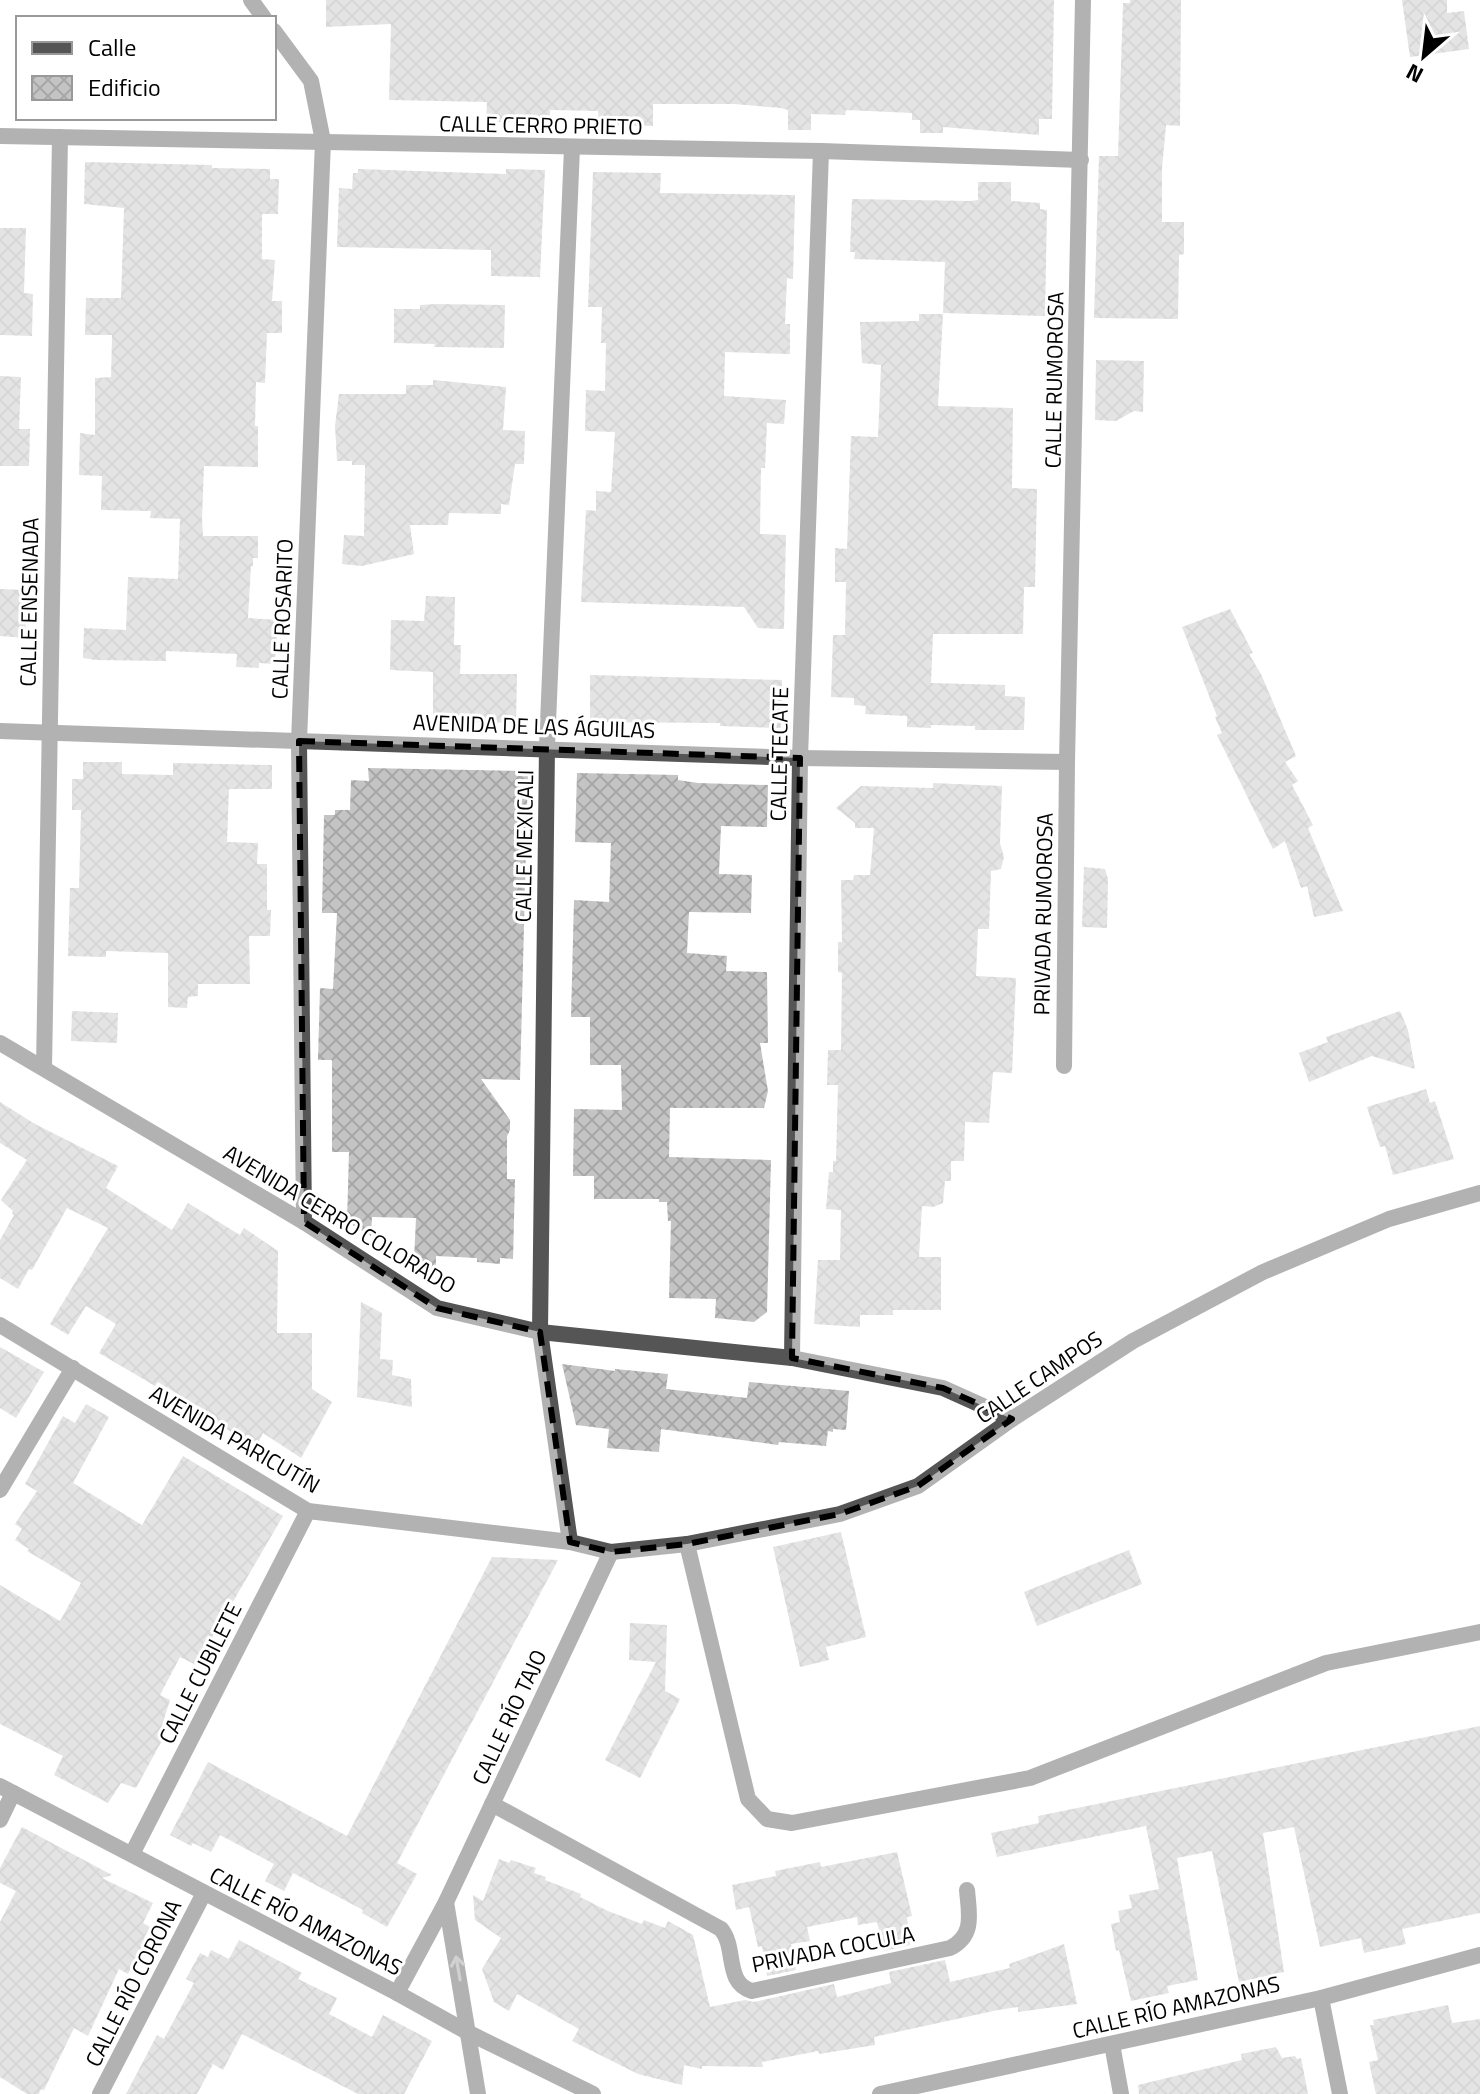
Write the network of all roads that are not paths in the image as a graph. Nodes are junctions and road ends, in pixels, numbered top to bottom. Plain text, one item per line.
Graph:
1 (1083, 0) edge
2 (276, 34) edge
3 (0, 136) edge
4 (60, 137) junction
5 (323, 141) junction
6 (572, 148) junction
7 (821, 151) junction
8 (1081, 160) junction
9 (0, 731) edge
10 (48, 731) junction
11 (299, 741) junction
12 (547, 747) junction
13 (800, 758) junction
14 (1067, 762) junction
15 (0, 1043) edge
16 (1064, 1066) dead end
17 (44, 1068) junction
18 (1480, 1193) edge
19 (304, 1222) junction
20 (0, 1325) edge
21 (540, 1332) junction
22 (792, 1358) junction
23 (73, 1368) junction
24 (1012, 1419) junction
25 (0, 1490) edge
26 (308, 1511) junction
27 (570, 1542) junction
28 (687, 1544) junction
29 (611, 1552) junction
30 (1480, 1632) edge
31 (7, 1789) edge
32 (492, 1804) junction
33 (0, 1820) edge
34 (132, 1854) junction
35 (967, 1890) dead end
36 (204, 1893) junction
37 (446, 1902) junction
38 (1480, 1955) edge
39 (397, 1993) junction
40 (1321, 1998) junction
41 (469, 2033) junction
42 (1112, 2044) junction
43 (908, 2092) edge
44 (100, 2094) edge
45 (478, 2094) edge
46 (593, 2094) edge
47 (880, 2094) edge
48 (1121, 2094) edge
49 (1340, 2094) edge

1 - 8 street, CALLE RUMOROSA
2 - 5 street, CALLE ROSARITO
3 - 4 street, CALLE CERRO PRIETO
4 - 5 street, CALLE CERRO PRIETO
4 - 10 street, CALLE ENSENADA
5 - 6 street, CALLE CERRO PRIETO
5 - 11 street, CALLE ROSARITO
6 - 7 street, CALLE CERRO PRIETO
6 - 12 street, CALLE MEXICALI
7 - 8 street, CALLE CERRO PRIETO
7 - 13 street, CALLE TECATE
8 - 14 street, CALLE RUMOROSA
9 - 10 street, AVENIDA DE LAS ÁGUILAS
10 - 11 street, AVENIDA DE LAS ÁGUILAS
10 - 17 street, CALLE ENSENADA
11 - 12 street, AVENIDA DE LAS ÁGUILAS
11 - 19 street, CALLE ROSARITO
12 - 13 street, AVENIDA DE LAS ÁGUILAS
12 - 21 street, CALLE MEXICALI
13 - 14 street, AVENIDA DE LAS ÁGUILAS
13 - 22 street, CALLE TECATE
14 - 16 street, PRIVADA RUMOROSA
15 - 17 street, AVENIDA CERRO COLORADO
17 - 19 street, AVENIDA CERRO COLORADO
18 - 24 street, CALLE CAMPOS
19 - 21 street, AVENIDA CERRO COLORADO
20 - 23 street, AVENIDA PARICUTÍN
21 - 22 street, AVENIDA CERRO COLORADO
21 - 27 street, CALLE MEXICALI
22 - 24 street, AVENIDA CERRO COLORADO
23 - 25 street
23 - 26 street, AVENIDA PARICUTÍN
24 - 28 street, CALLE CAMPOS
26 - 27 street, AVENIDA PARICUTÍN
26 - 34 street, CALLE CUBILETE
27 - 29 street, AVENIDA PARICUTÍN
28 - 29 street, CALLE CAMPOS
28 - 30 street
29 - 32 street, CALLE RÍO TAJO
31 - 33 street
31 - 34 street, CALLE RÍO AMAZONAS
32 - 35 street, PRIVADA COCULA
32 - 37 street, CALLE RÍO TAJO
34 - 36 street, CALLE RÍO AMAZONAS
36 - 39 street, CALLE RÍO AMAZONAS
36 - 44 street, CALLE RÍO CORONA
37 - 39 street, CALLE RÍO TAJO
41 -> 37 street
38 - 40 street, CALLE RÍO AMAZONAS
39 - 41 street, CALLE RÍO AMAZONAS
40 - 42 street, CALLE RÍO AMAZONAS
40 - 49 street
41 - 45 street
41 - 46 street, CALLE RÍO AMAZONAS
42 - 43 street, CALLE RÍO AMAZONAS
42 - 48 street
43 - 47 street, CALLE RÍO AMAZONAS

